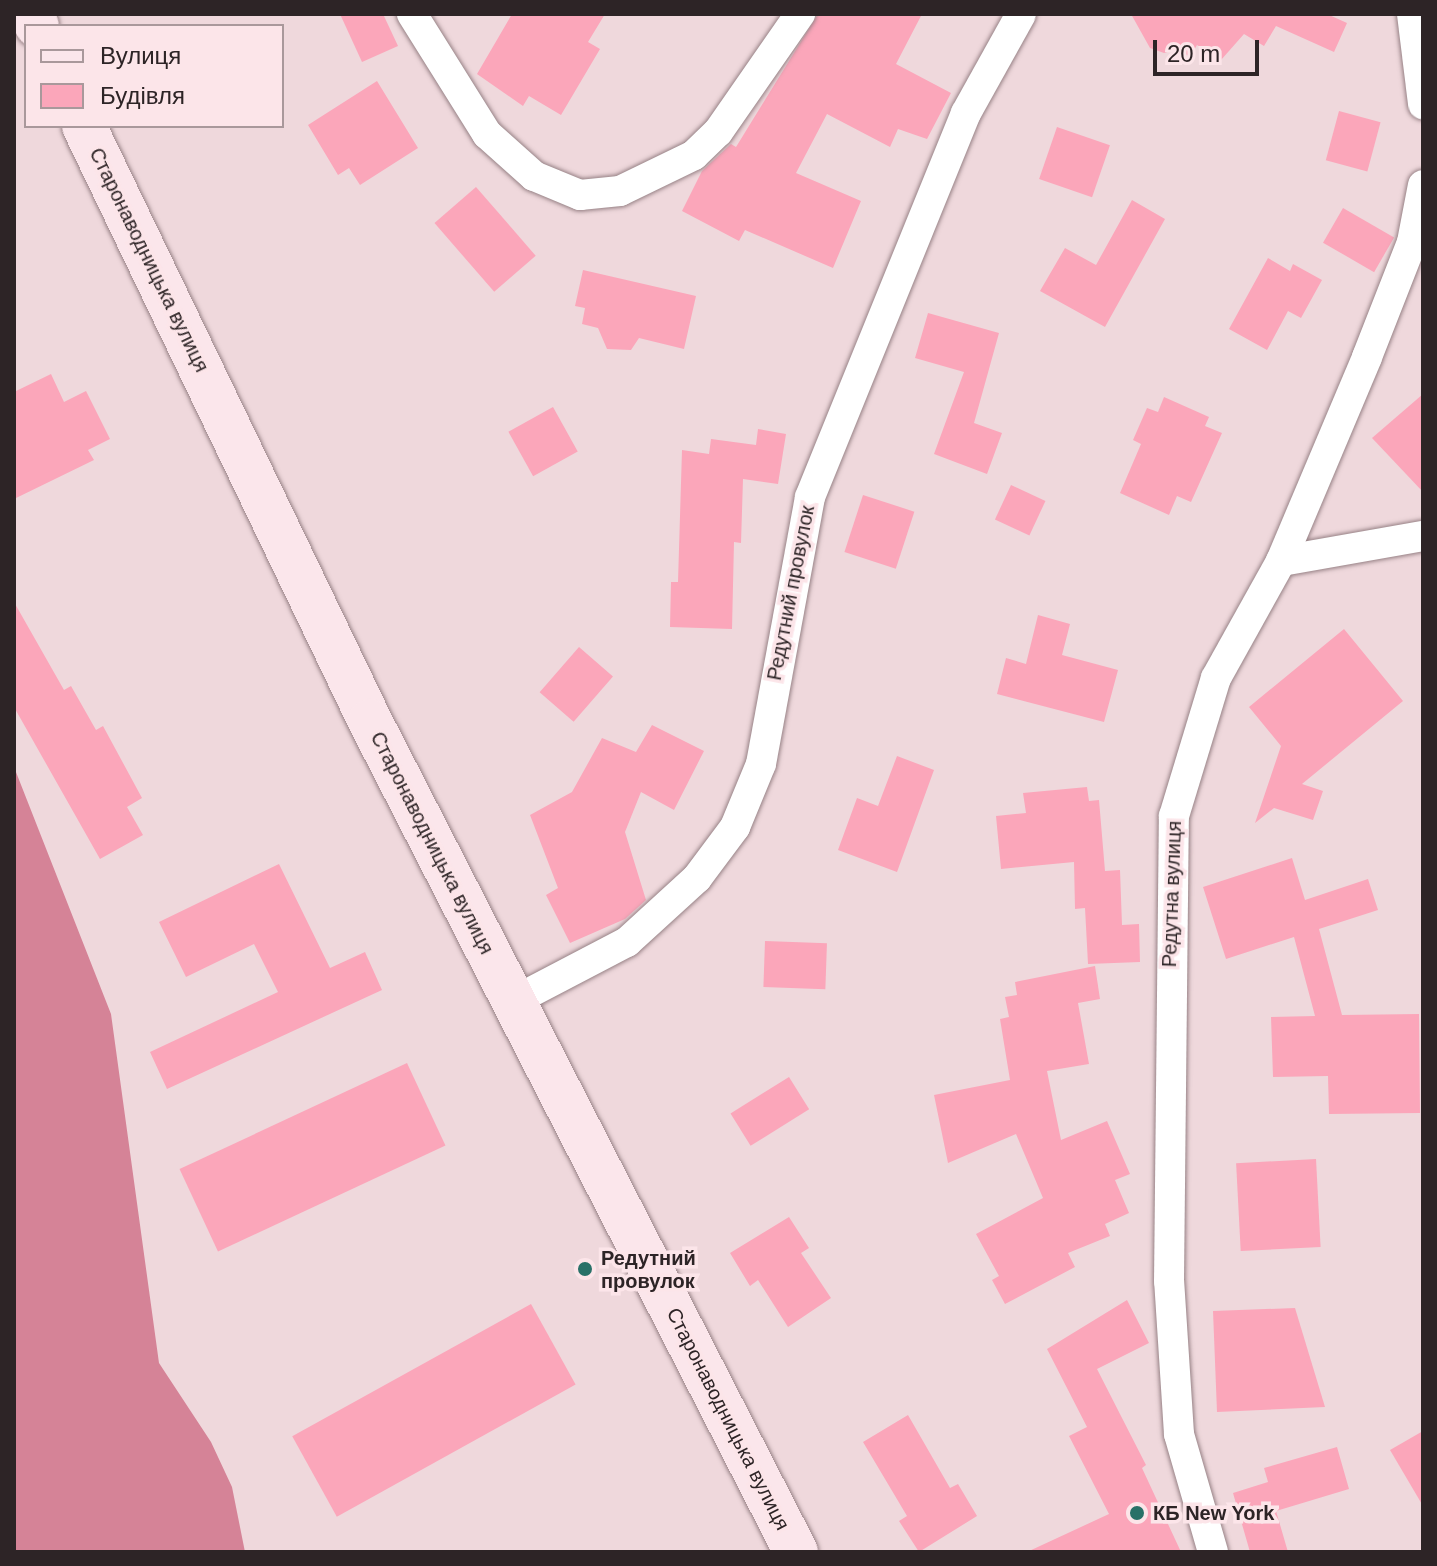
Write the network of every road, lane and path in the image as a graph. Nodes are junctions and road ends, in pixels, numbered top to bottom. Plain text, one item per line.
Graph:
1 (412, 14) edge
2 (800, 14) edge
3 (1021, 14) edge
4 (1412, 14) edge
5 (1423, 104) edge
6 (85, 128) edge
7 (1423, 185) edge
8 (1423, 536) edge
9 (1281, 561) junction
10 (512, 1002) junction
11 (796, 1552) edge
12 (1213, 1552) edge

1 - 2 street
3 - 10 street, Редутний провулок
4 - 5 street
6 - 10 main road, Старонаводницька вулиця
7 - 9 street, Редутна вулиця
8 - 9 street
9 - 12 street, Редутна вулиця
10 - 11 main road, Старонаводницька вулиця

